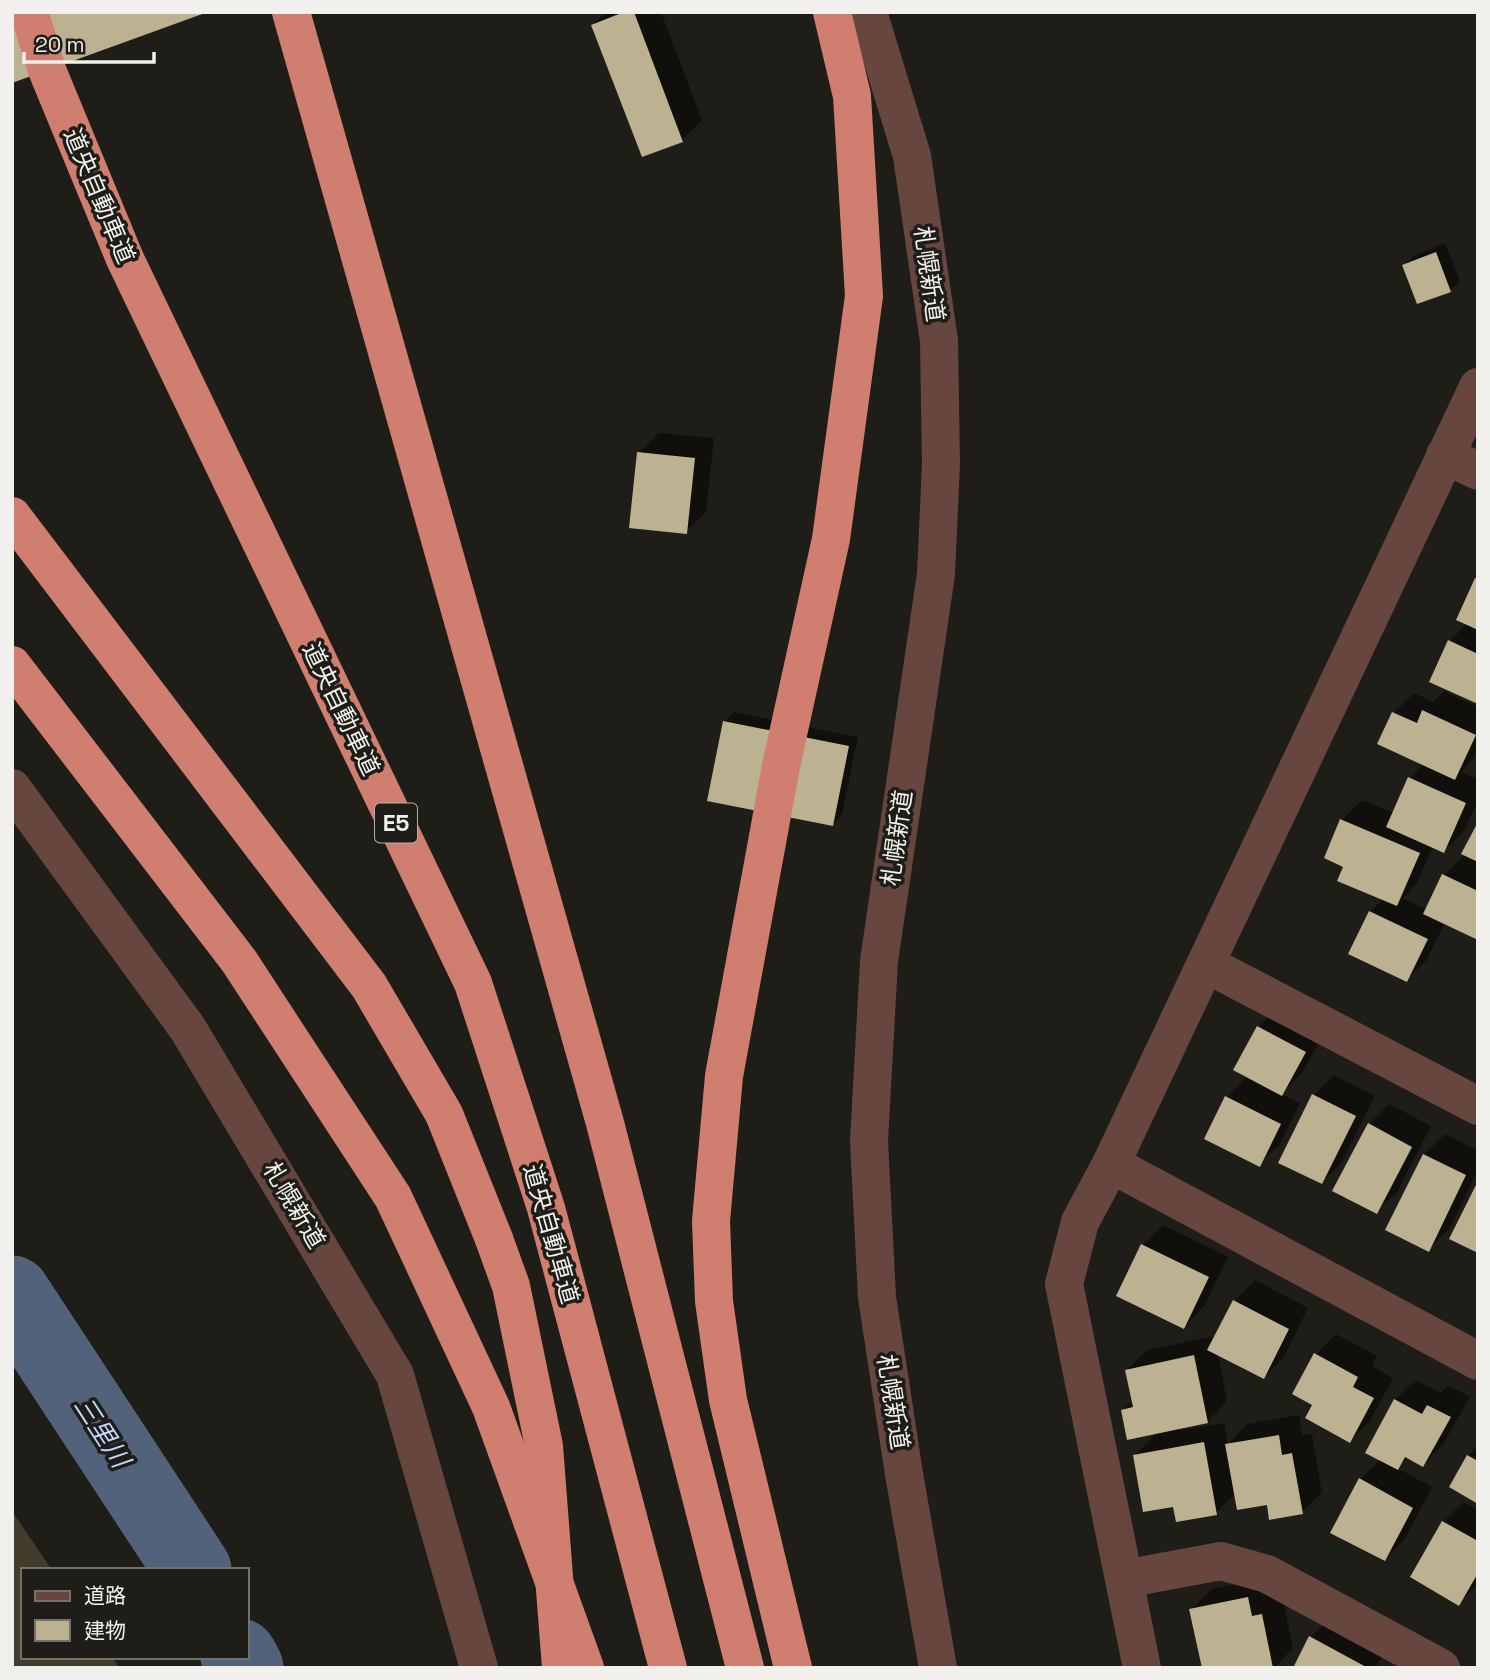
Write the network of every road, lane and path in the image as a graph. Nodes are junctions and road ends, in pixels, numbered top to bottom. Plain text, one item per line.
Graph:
1 (29, 12) edge
2 (291, 12) edge
3 (832, 12) edge
4 (869, 12) edge
5 (1478, 387) edge
6 (1461, 463) edge
7 (12, 516) edge
8 (12, 665) edge
9 (12, 788) edge
10 (1206, 964) junction
11 (1475, 1098) edge
12 (1111, 1164) junction
13 (1478, 1360) edge
14 (1124, 1579) junction
15 (479, 1668) edge
16 (561, 1668) edge
17 (585, 1668) edge
18 (668, 1668) edge
19 (745, 1668) edge
20 (793, 1668) edge
21 (938, 1668) edge
22 (1142, 1668) edge
23 (1441, 1668) edge

1 - 18 highway, 道央自動車道 / E5
2 - 19 highway
3 - 20 highway
4 - 21 street, 札幌新道
5 - 6 street
6 - 10 street
7 - 16 highway, bridge
8 - 17 highway
9 - 15 street, 札幌新道
10 - 11 street
10 - 12 street
12 - 13 street
12 - 14 street
14 - 22 street
14 - 23 street

